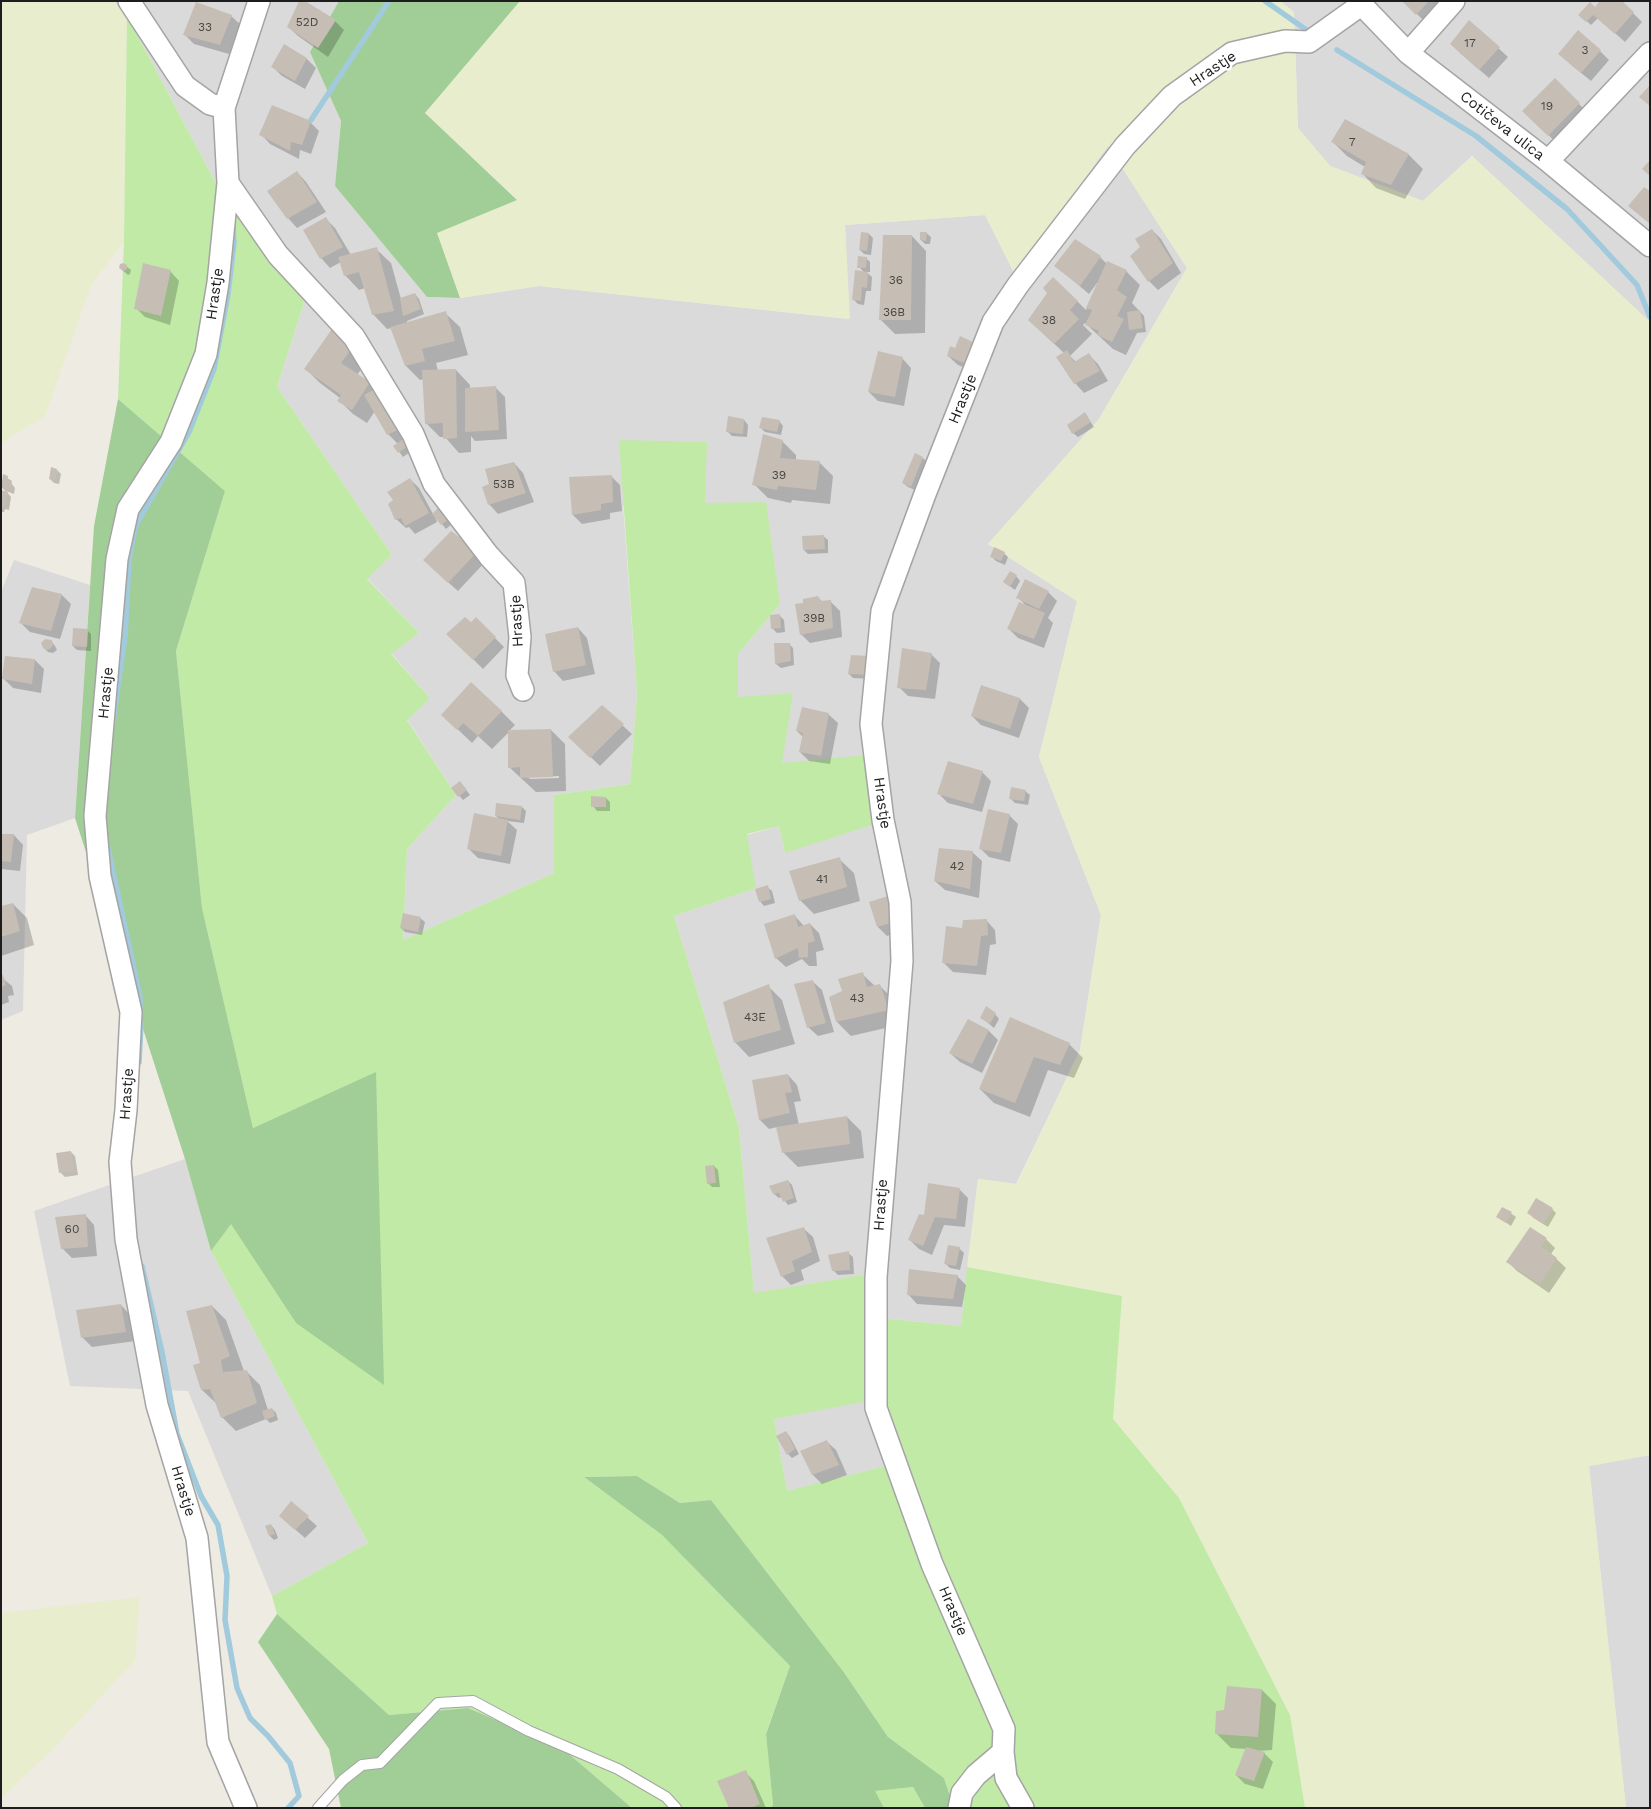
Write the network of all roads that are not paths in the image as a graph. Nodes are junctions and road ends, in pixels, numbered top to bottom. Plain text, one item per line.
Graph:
1 (129, 1) edge
2 (258, 1) edge
3 (1454, 1) edge
4 (1360, 3) edge
5 (1408, 53) junction
6 (1650, 53) edge
7 (224, 108) junction
8 (1548, 161) junction
9 (228, 183) junction
10 (1650, 246) edge
11 (523, 690) dead end
12 (1003, 1752) junction
13 (246, 1808) edge
14 (318, 1808) edge
15 (676, 1808) edge
16 (959, 1808) edge
17 (1023, 1808) edge

1 - 7 street
2 - 7 street
3 - 5 street
4 - 5 street, Cotičeva ulica
4 - 12 street, Hrastje
5 - 8 street, Cotičeva ulica
6 - 8 street
7 - 9 street
8 - 10 street, Cotičeva ulica
9 - 11 street, Hrastje
9 - 13 street, Hrastje
12 - 16 street
12 - 17 street, Hrastje
14 - 15 lane

